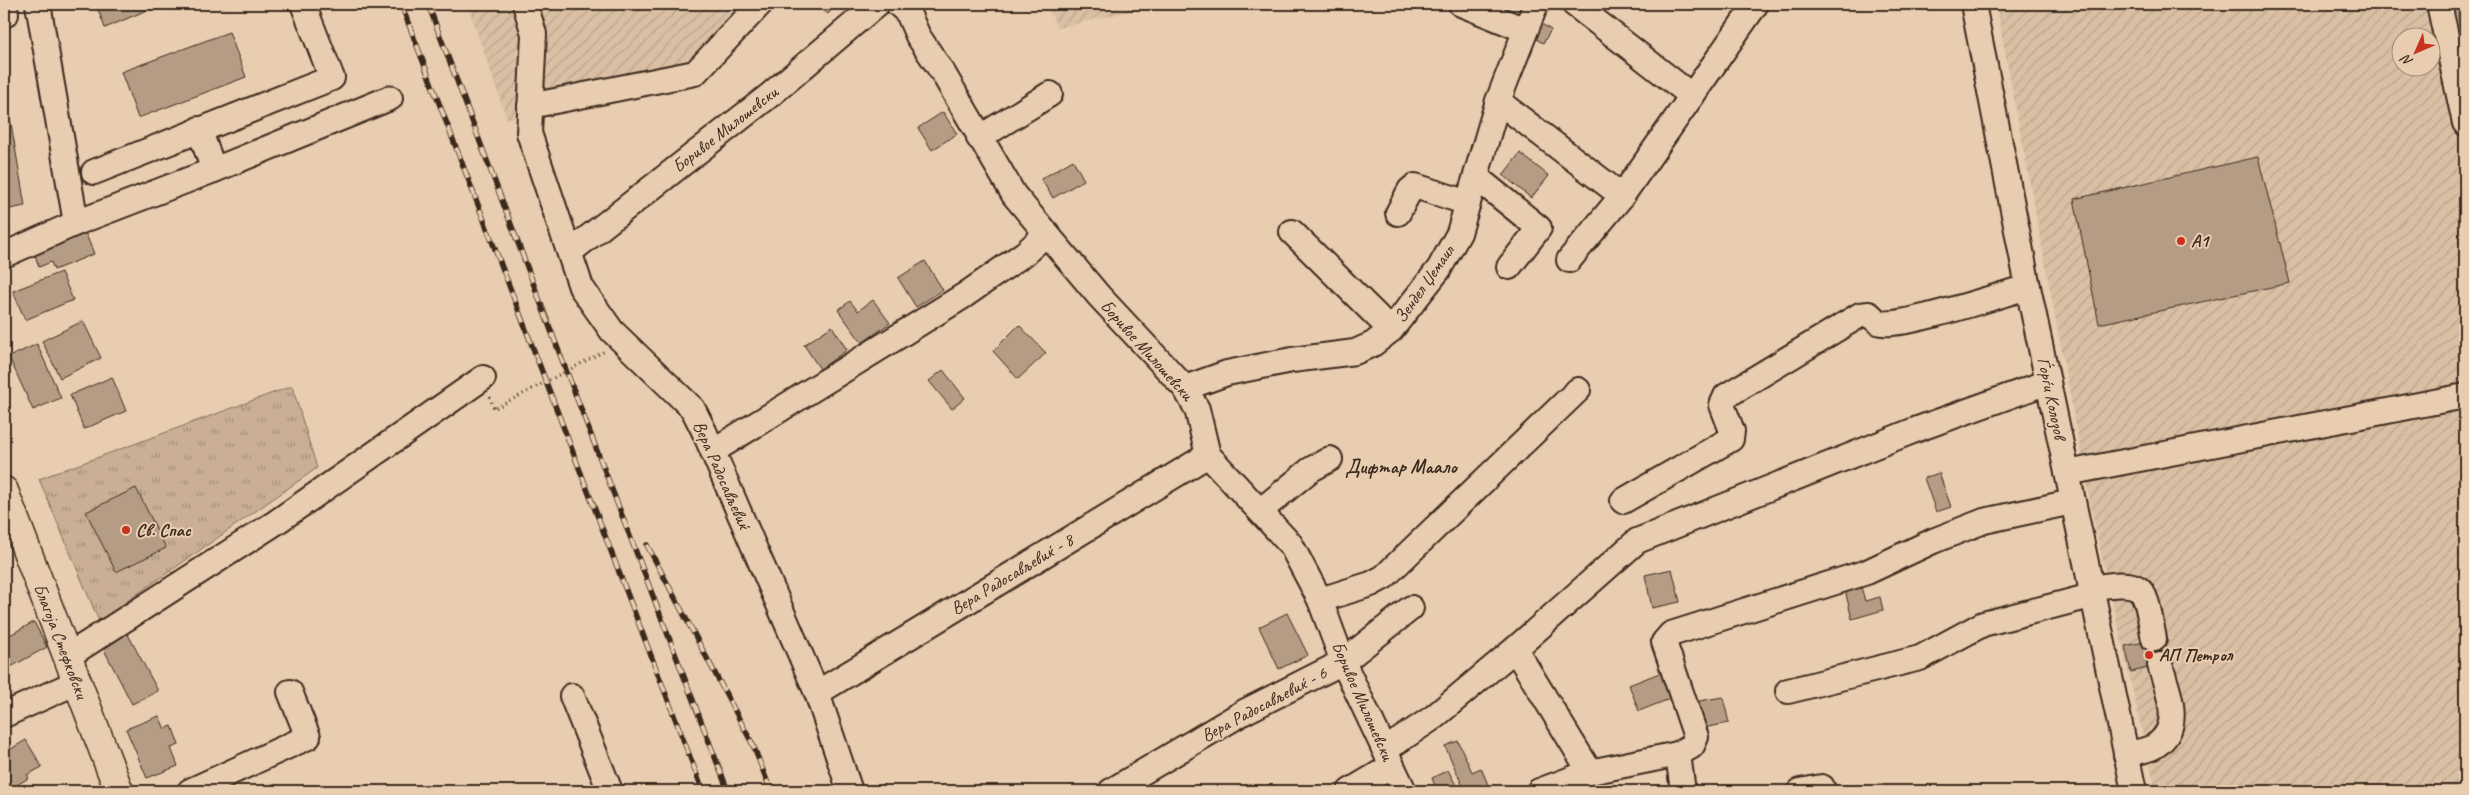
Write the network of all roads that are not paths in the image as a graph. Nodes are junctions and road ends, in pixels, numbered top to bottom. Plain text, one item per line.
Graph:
1 (5, 4) edge
2 (38, 4) edge
3 (303, 4) edge
4 (525, 4) edge
5 (760, 4) edge
6 (877, 4) edge
7 (898, 4) edge
8 (1461, 4) edge
9 (1536, 4) edge
10 (1574, 4) edge
11 (1756, 4) edge
12 (1973, 4) edge
13 (2439, 4) edge
14 (4, 14) edge
15 (1525, 30) junction
16 (1050, 94) dead end
17 (1692, 96) junction
18 (390, 98) dead end
19 (1498, 101) junction
20 (530, 106) junction
21 (2465, 123) edge
22 (198, 129) junction
23 (979, 138) junction
24 (214, 170) junction
25 (94, 172) dead end
26 (1476, 177) junction
27 (1622, 196) junction
28 (1468, 203) junction
29 (1398, 212) dead end
30 (76, 223) junction
31 (1292, 232) dead end
32 (1047, 233) junction
33 (571, 251) junction
34 (4, 255) edge
35 (1569, 260) dead end
36 (1510, 267) dead end
37 (2028, 287) junction
38 (1391, 330) junction
39 (483, 378) road end
40 (2048, 382) junction
41 (1185, 388) junction
42 (1578, 390) dead end
43 (2465, 396) edge
44 (713, 451) junction
45 (1208, 455) junction
46 (1330, 458) dead end
47 (2067, 473) junction
48 (4, 491) edge
49 (1623, 501) dead end
50 (2072, 502) junction
51 (1260, 511) junction
52 (2091, 592) junction
53 (1320, 600) junction
54 (1411, 608) dead end
55 (2154, 640) dead end
56 (1515, 649) junction
57 (68, 656) junction
58 (1343, 662) junction
59 (2160, 665) dead end
60 (77, 682) junction
61 (1788, 691) dead end
62 (290, 692) dead end
63 (816, 693) junction
64 (572, 696) dead end
65 (4, 715) edge
66 (1678, 754) junction
67 (2126, 755) junction
68 (1389, 758) junction
69 (1590, 772) junction
70 (119, 791) edge
71 (190, 791) edge
72 (610, 791) edge
73 (850, 791) edge
74 (1111, 791) edge
75 (1350, 791) edge
76 (1404, 791) edge
77 (1539, 791) edge
78 (1682, 791) edge
79 (2134, 791) edge

1 - 14 street
2 - 30 street
3 - 22 street
4 - 20 street, Вера Радосављевиќ
5 - 20 street
6 - 33 street, Боривое Милошевски
7 - 23 street, Боривое Милошевски
8 - 15 street
9 - 15 street, Зендел Џемаил
10 - 17 street
11 - 17 street
12 - 37 street, Ѓорѓи Колозов
13 - 21 street
15 - 19 street, Зендел Џемаил
16 - 23 street
17 - 27 street
18 - 24 street
19 - 26 street, Зендел Џемаил
19 - 27 street
20 - 33 street, Вера Радосављевиќ
22 - 24 street
22 - 25 street
23 - 32 street, Боривое Милошевски
24 - 30 street
26 - 28 street, Зендел Џемаил
26 - 36 street
27 - 35 street
28 - 29 street
28 - 38 street, Зендел Џемаил
30 - 34 street
31 - 38 street
32 - 41 street, Боривое Милошевски
32 - 44 street
33 - 44 street, Вера Радосављевиќ
37 - 40 street, Ѓорѓи Колозов
37 - 49 street
38 - 41 street, Зендел Џемаил
39 - 57 street
40 - 47 street, Ѓорѓи Колозов
40 - 56 street
41 - 45 street, Боривое Милошевски
42 - 53 street
43 - 47 street
44 - 63 street, Вера Радосављевиќ
45 - 51 street, Боривое Милошевски
45 - 63 street, Вера Радосављевиќ - 8
46 - 51 street
47 - 50 street, Ѓорѓи Колозов
48 - 57 main road, Благоја Стефковски
50 - 52 street, Ѓорѓи Колозов
50 - 66 street
51 - 53 street, Боривое Милошевски
52 - 55 street
52 - 61 street
52 - 67 street, Ѓорѓи Колозов
53 - 58 street, Боривое Милошевски
54 - 58 street, Вера Радосављевиќ - 6
56 - 68 street
56 - 69 street
57 - 60 main road, Благоја Стефковски
58 - 68 street, Боривое Милошевски
58 - 74 street, Вера Радосављевиќ - 6
59 - 67 street
60 - 65 street
60 - 70 main road, Благоја Стефковски
62 - 71 street
63 - 73 street, Вера Радосављевиќ
64 - 72 street
66 - 69 street
66 - 78 street
67 - 79 street, Ѓорѓи Колозов
68 - 75 street
68 - 76 street, Боривое Милошевски
69 - 77 street

